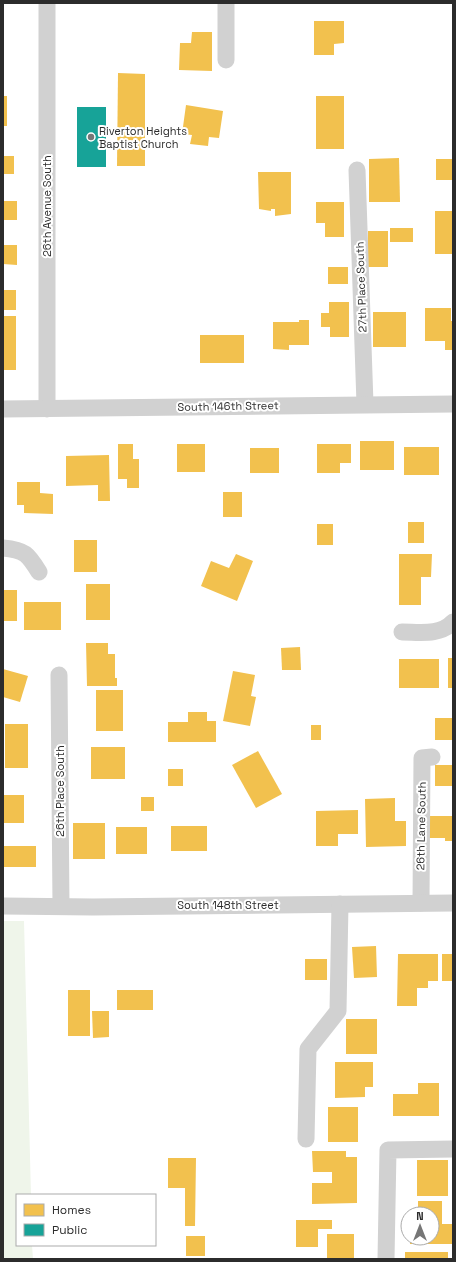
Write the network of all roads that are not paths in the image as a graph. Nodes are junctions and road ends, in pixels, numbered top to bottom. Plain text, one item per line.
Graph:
1 (47, 3) edge
2 (226, 3) edge
3 (226, 60) dead end
4 (357, 170) dead end
5 (366, 404) junction
6 (453, 404) edge
7 (47, 408) junction
8 (3, 409) edge
9 (3, 548) edge
10 (40, 572) dead end
11 (453, 622) edge
12 (402, 632) dead end
13 (59, 675) dead end
14 (432, 757) dead end
15 (420, 903) junction
16 (453, 903) edge
17 (340, 904) junction
18 (3, 906) edge
19 (61, 906) junction
20 (306, 1139) dead end
21 (453, 1149) edge
22 (386, 1259) edge

1 - 7 street, 26th Avenue South
2 - 3 street
4 - 5 street, 27th Place South
5 - 6 street, South 146th Street
5 - 7 street, South 146th Street
7 - 8 street, South 146th Street
9 - 10 street
11 - 12 street
13 - 19 street, 26th Place South
14 - 15 street, 26th Lane South
15 - 16 street, South 148th Street
15 - 17 street, South 148th Street
17 - 19 street, South 148th Street
17 - 20 street
18 - 19 street, South 148th Street
21 - 22 street

